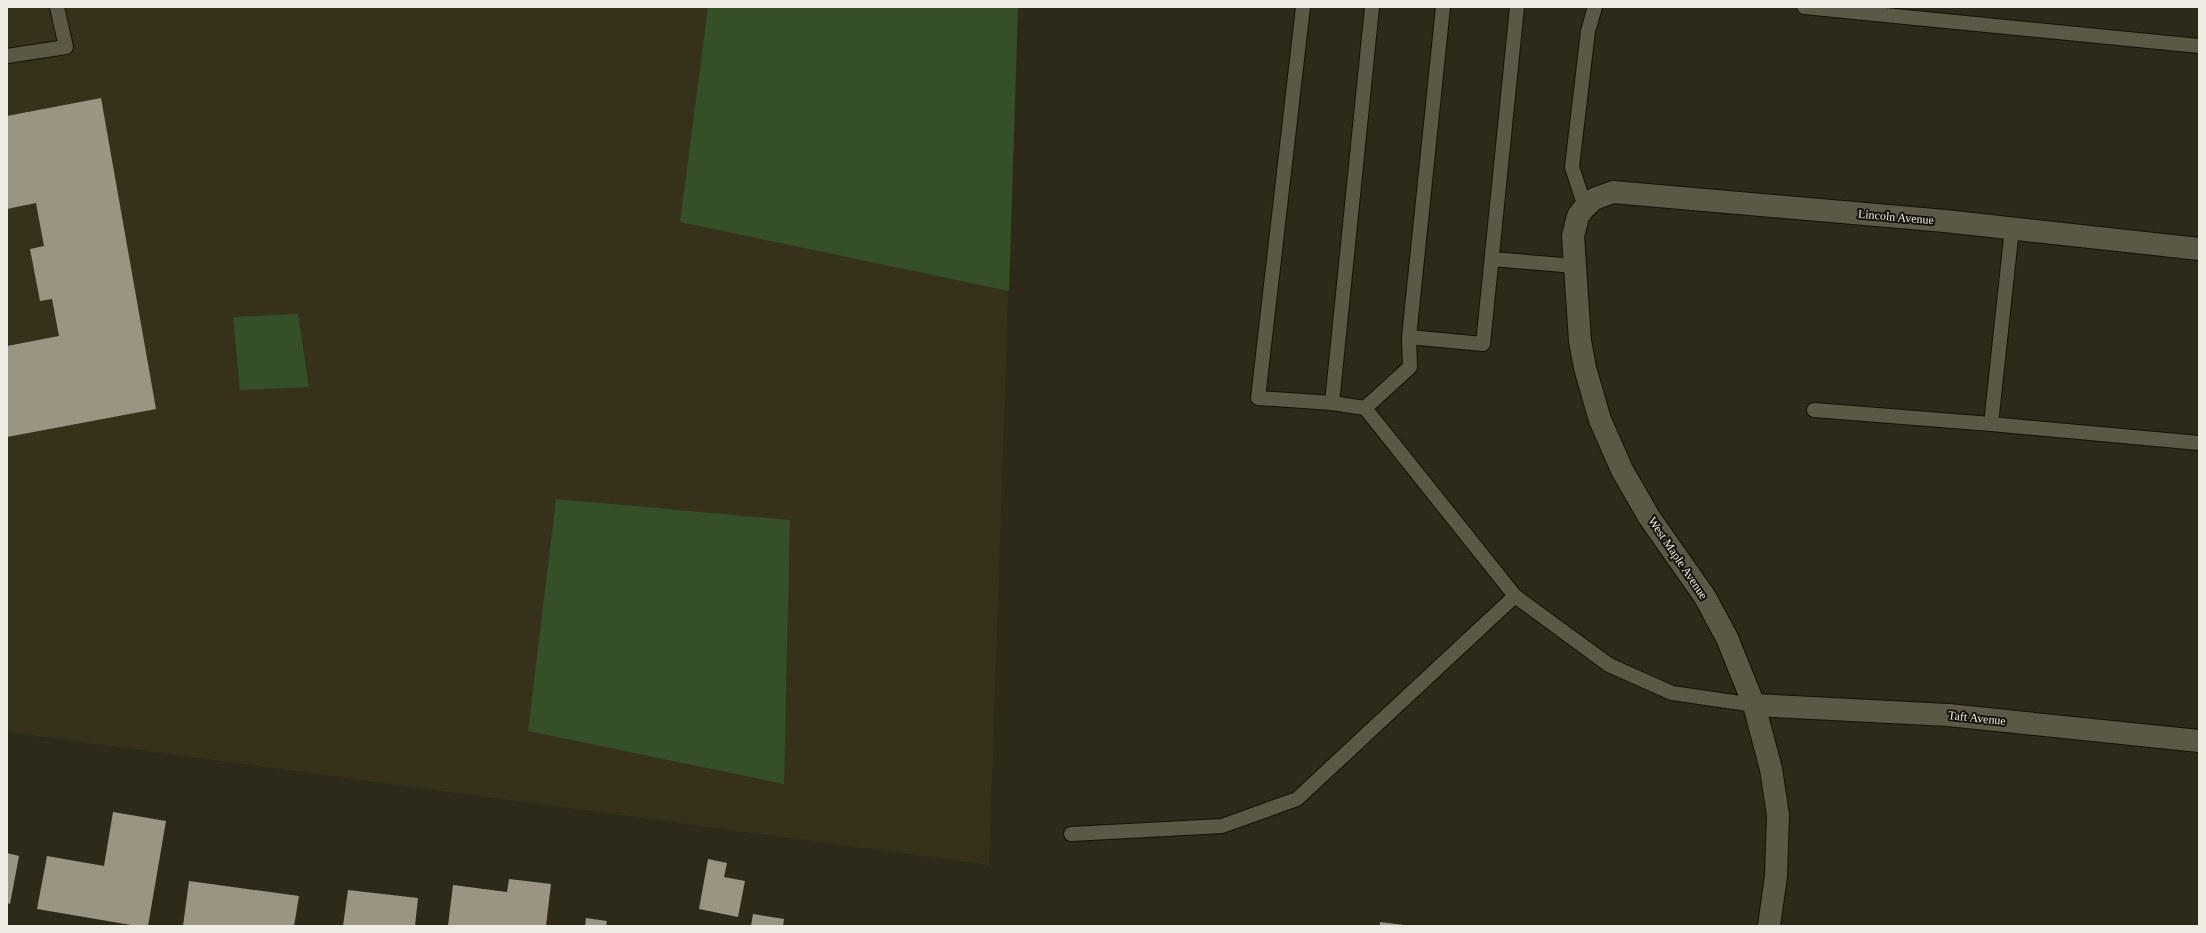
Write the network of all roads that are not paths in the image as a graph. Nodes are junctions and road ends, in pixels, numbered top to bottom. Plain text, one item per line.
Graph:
1 (58, 7) edge
2 (1303, 7) edge
3 (1372, 7) edge
4 (1443, 7) edge
5 (1517, 7) edge
6 (1595, 7) edge
7 (1804, 7) edge
8 (2199, 46) edge
9 (7, 56) edge
10 (1589, 203) junction
11 (2012, 228) junction
12 (2199, 249) edge
13 (1492, 259) junction
14 (1574, 266) junction
15 (1409, 337) junction
16 (1332, 404) junction
17 (1365, 408) junction
18 (1814, 410) dead end
19 (1991, 424) junction
20 (2199, 443) edge
21 (1515, 596) junction
22 (1754, 705) junction
23 (2199, 741) edge
24 (1071, 834) dead end
25 (1769, 926) edge

1 - 9 lane
2 - 16 lane
3 - 16 lane
4 - 15 lane
5 - 13 lane
6 - 10 lane
7 - 8 lane
10 - 11 street, Lincoln Avenue
10 - 14 street, West Maple Avenue
11 - 12 street, Lincoln Avenue
11 - 19 lane
13 - 14 lane
13 - 15 lane
14 - 22 street, West Maple Avenue
15 - 17 lane
16 - 17 lane
17 - 21 lane
18 - 19 lane
19 - 20 lane
21 - 22 lane
21 - 24 lane
22 - 23 street, Taft Avenue
22 - 25 street, West Maple Avenue

